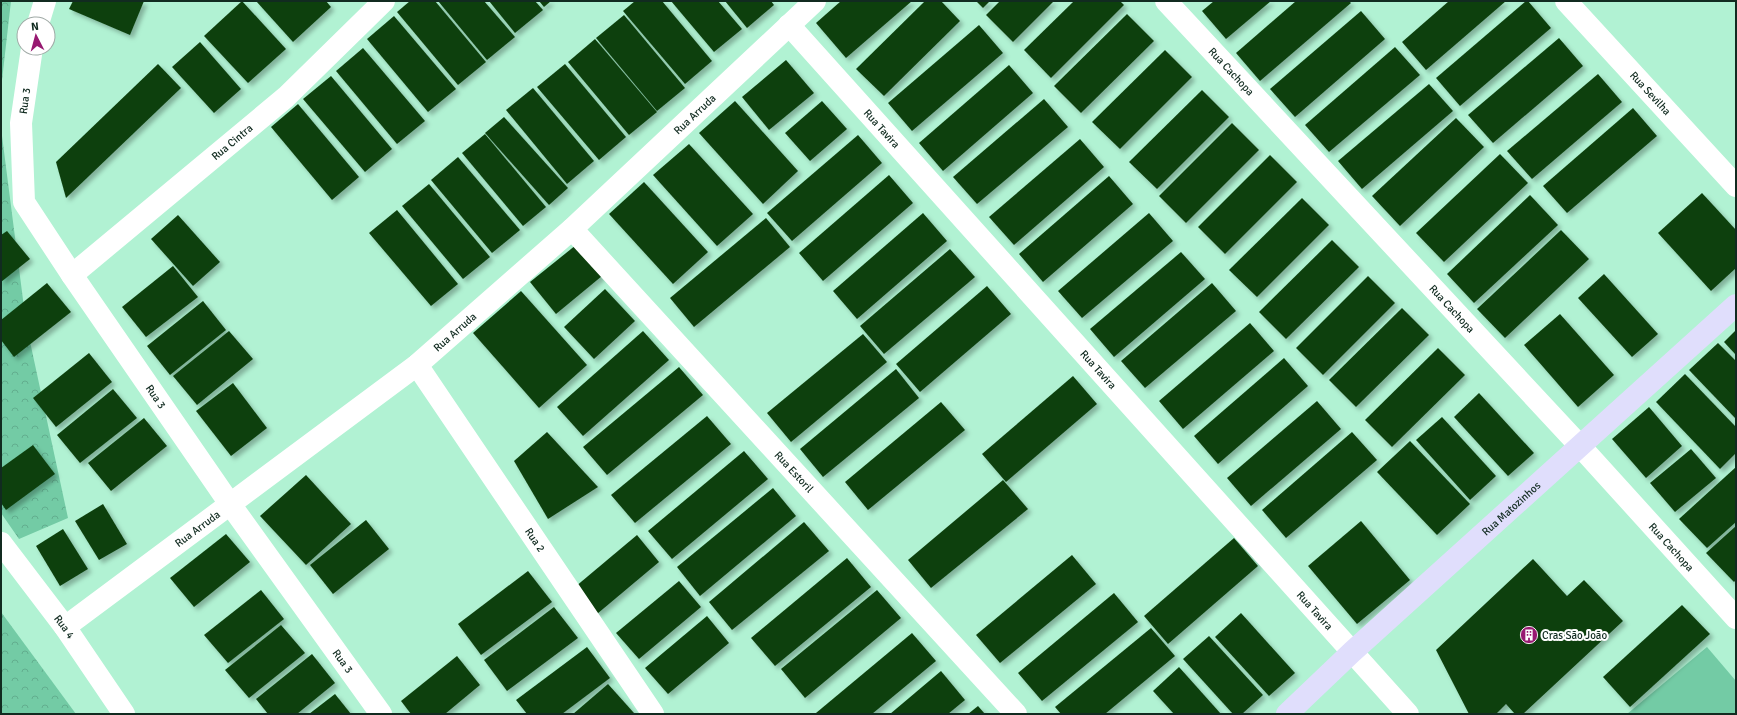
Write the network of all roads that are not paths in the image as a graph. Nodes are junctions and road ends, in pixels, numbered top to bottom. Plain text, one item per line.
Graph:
1 (45, 1) edge
2 (384, 1) edge
3 (815, 1) edge
4 (1166, 1) edge
5 (1566, 1) edge
6 (40, 16) edge
7 (789, 25) junction
8 (31, 56) edge
9 (1736, 186) edge
10 (572, 229) junction
11 (72, 275) junction
12 (1736, 305) edge
13 (417, 365) junction
14 (1580, 446) junction
15 (230, 504) junction
16 (1, 543) edge
17 (1736, 618) edge
18 (65, 627) junction
19 (1352, 652) junction
20 (124, 714) edge
21 (381, 714) edge
22 (653, 714) edge
23 (1016, 714) edge
24 (1287, 714) edge
25 (1408, 714) edge

1 - 6 street
2 - 11 street, Rua Cintra
3 - 7 street, Rua Arruda
4 - 14 street, Rua Cachopa
5 - 9 street, Rua Sevilha
7 - 10 street, Rua Arruda
7 - 19 street, Rua Tavira
8 - 11 street, Rua 3
10 - 13 street, Rua Arruda
10 - 23 street, Rua Estoril
11 - 15 street, Rua 3
12 - 14 street, Rua Matozinhos
13 - 15 street, Rua Arruda
13 - 22 street, Rua 2
14 - 17 street, Rua Cachopa
14 - 19 street, Rua Matozinhos
15 - 18 street, Rua Arruda
15 - 21 street, Rua 3
16 - 18 street, Rua 4
18 - 20 street, Rua 4
19 - 24 street, Rua Matozinhos
19 - 25 street, Rua Tavira

